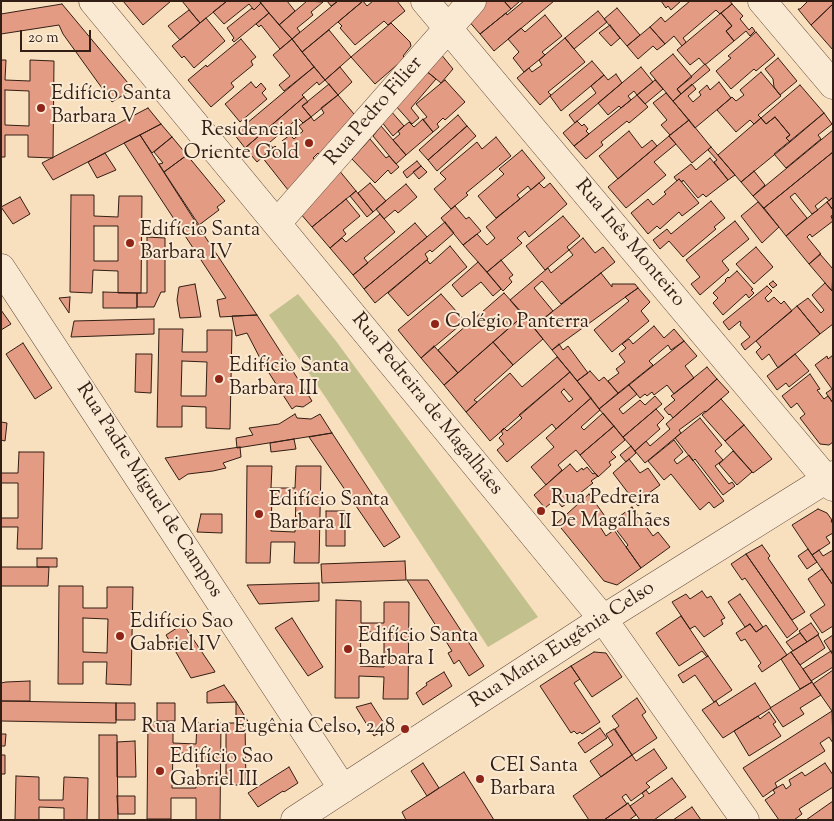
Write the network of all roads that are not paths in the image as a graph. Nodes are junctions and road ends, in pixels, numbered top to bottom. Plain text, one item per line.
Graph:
1 (93, 1) edge
2 (425, 1) edge
3 (472, 1) edge
4 (762, 1) edge
5 (448, 28) junction
6 (833, 85) edge
7 (277, 223) junction
8 (1, 268) edge
9 (831, 480) edge
10 (603, 619) junction
11 (343, 789) junction
12 (295, 820) edge
13 (745, 820) edge

1 - 7 street, Rua Pedreira de Magalhães
2 - 5 street, Rua Inês Monteiro
3 - 5 street, Rua Pedro Filier
4 - 6 street
5 - 7 street, Rua Pedro Filier
5 - 9 street, Rua Inês Monteiro
7 - 10 street, Rua Pedreira de Magalhães
8 - 11 street, Rua Padre Miguel de Campos
9 - 10 street, Rua Maria Eugênia Celso
10 - 11 street, Rua Maria Eugênia Celso
10 - 13 street, Rua Pedreira de Magalhães
11 - 12 street, Rua Maria Eugênia Celso

